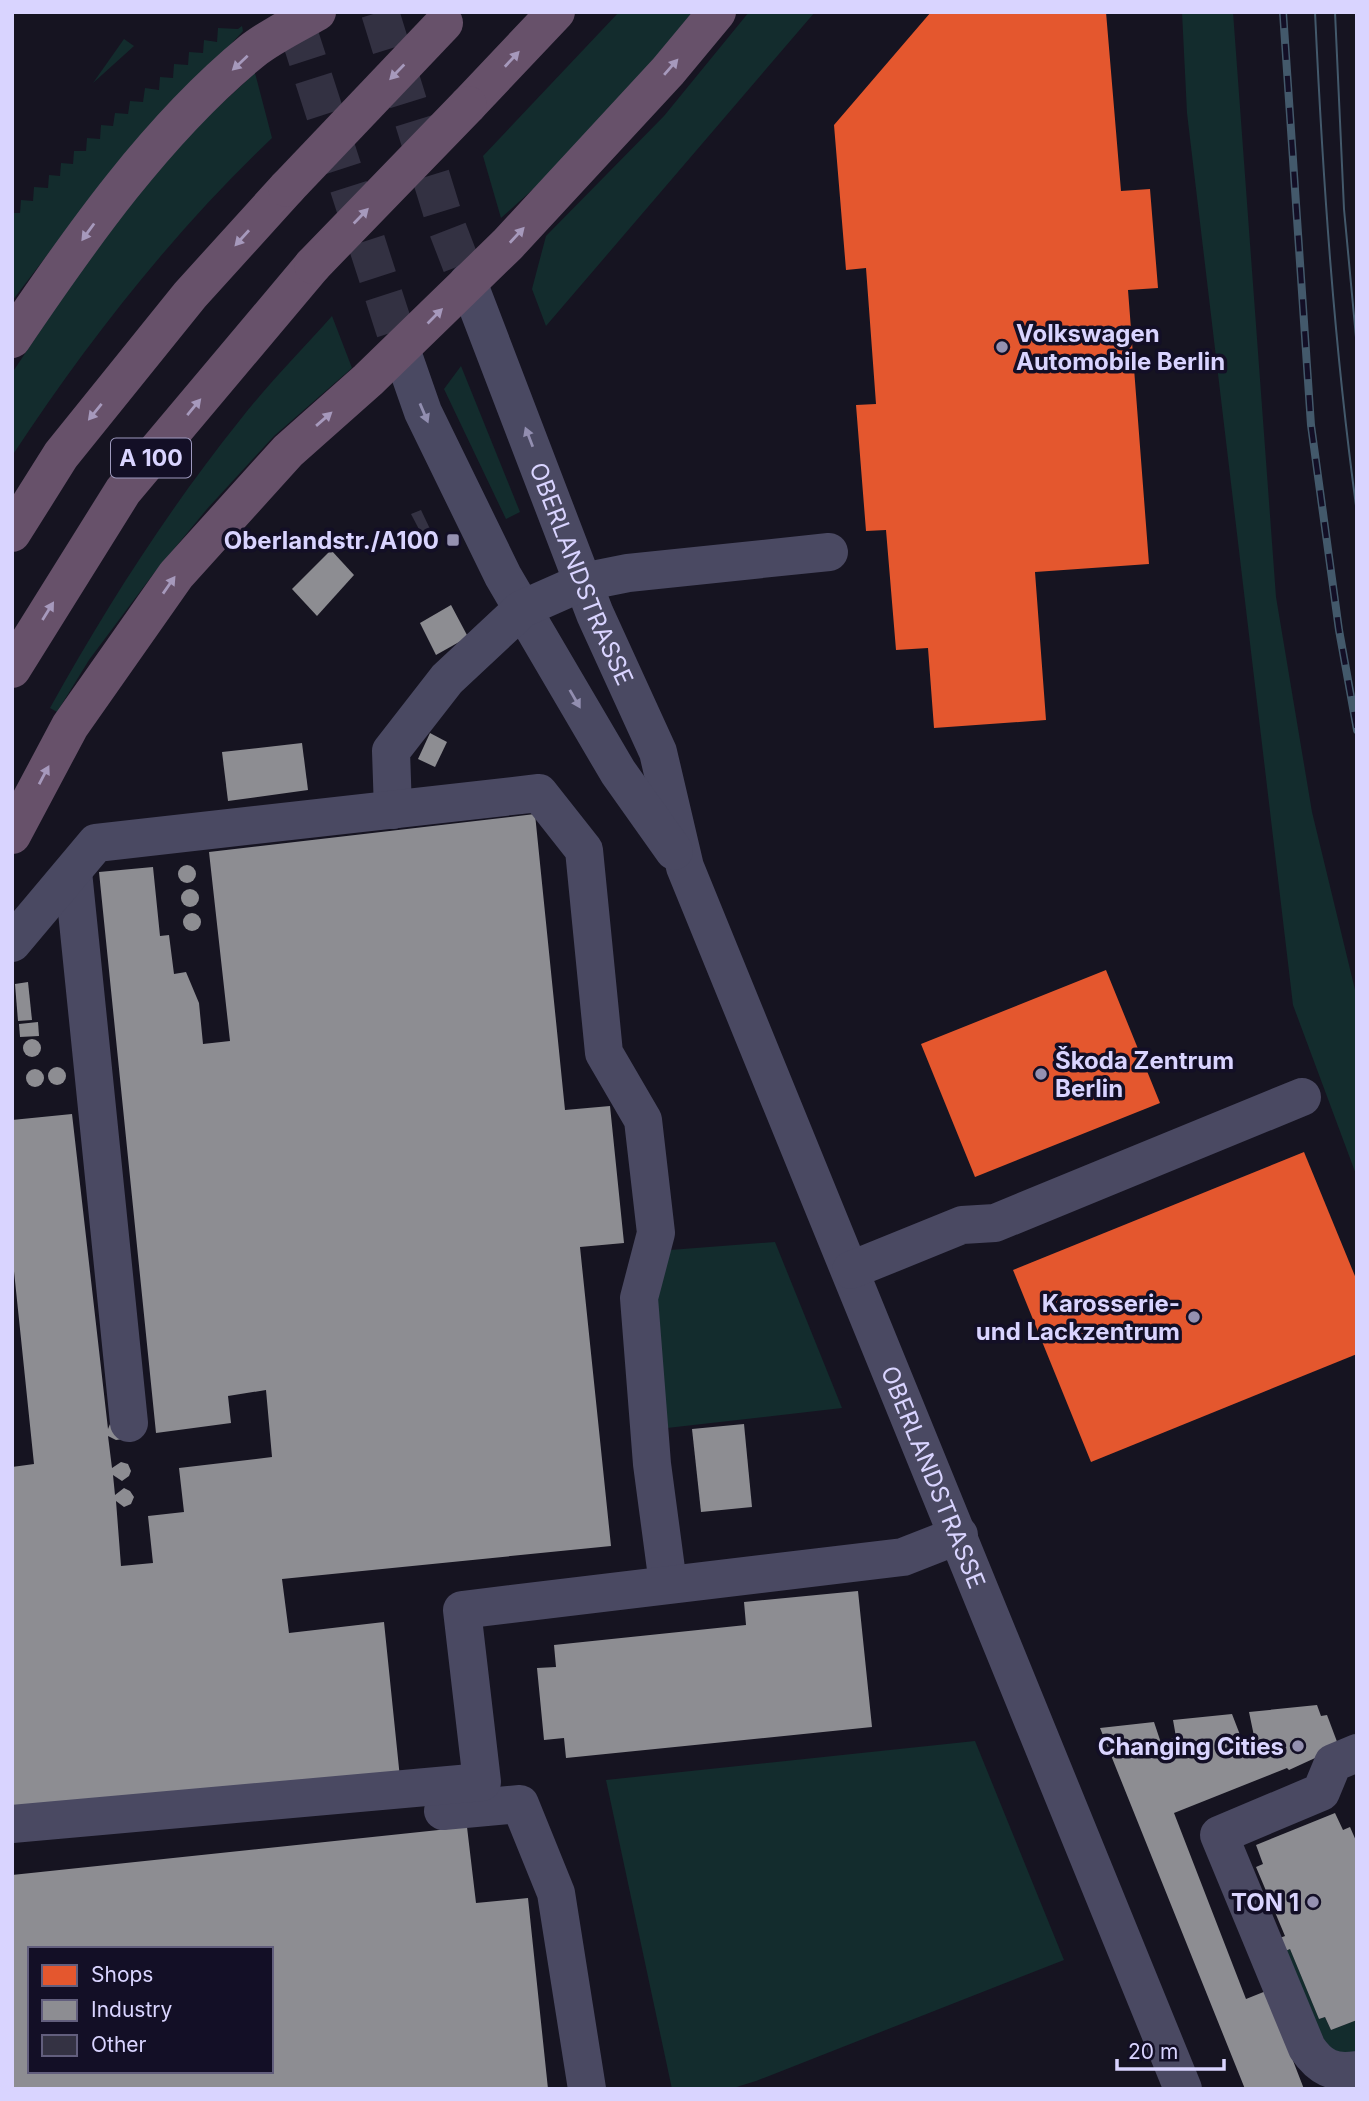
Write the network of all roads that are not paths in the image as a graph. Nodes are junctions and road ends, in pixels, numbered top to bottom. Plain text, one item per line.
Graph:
1 (556, 12) edge
2 (717, 12) edge
3 (301, 16) edge
4 (449, 18) edge
5 (468, 282) junction
6 (12, 339) edge
7 (401, 349) junction
8 (12, 533) edge
9 (829, 552) dead end
10 (583, 582) junction
11 (522, 609) junction
12 (12, 669) edge
13 (393, 810) junction
14 (12, 835) edge
15 (685, 867) junction
16 (73, 872) junction
17 (12, 943) edge
18 (1302, 1097) dead end
19 (851, 1270) junction
20 (129, 1423) dead end
21 (958, 1535) junction
22 (668, 1584) junction
23 (1357, 1753) edge
24 (12, 1824) edge
25 (12, 1851) edge
26 (1357, 2070) edge
27 (587, 2089) edge
28 (1182, 2089) edge

12 -> 1 highway, A 100, bridge
5 -> 2 highway
3 -> 6 highway
4 -> 8 highway, A 100, bridge
7 -> 5 highway
10 -> 5 street, OBERLANDSTRASSE
7 -> 11 street, OBERLANDSTRASSE
14 -> 7 highway
9 - 10 street
10 - 11 street
10 - 15 street, OBERLANDSTRASSE
11 - 13 street
11 -> 15 street, OBERLANDSTRASSE
13 - 16 street
13 - 22 street
15 - 19 street, OBERLANDSTRASSE
16 - 17 street
16 - 20 street
18 - 19 street
19 - 21 street, OBERLANDSTRASSE
21 - 22 street
21 - 28 street, OBERLANDSTRASSE
22 - 24 street
23 - 26 street
25 - 27 street

